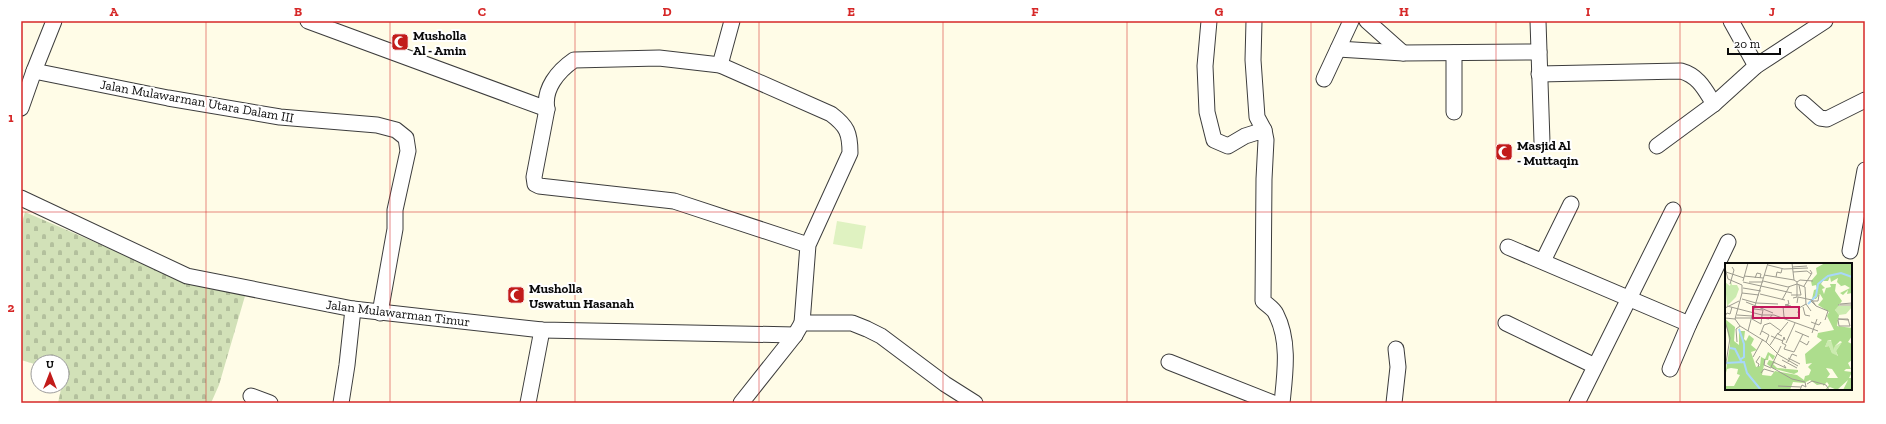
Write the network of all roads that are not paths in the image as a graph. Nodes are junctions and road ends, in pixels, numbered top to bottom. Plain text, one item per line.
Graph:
1 (54, 21) edge
2 (308, 21) edge
3 (732, 21) edge
4 (1209, 21) edge
5 (1254, 21) edge
6 (1351, 21) edge
7 (1367, 21) edge
8 (1538, 21) edge
9 (1731, 21) edge
10 (1825, 21) edge
11 (1338, 50) junction
12 (1539, 52) junction
13 (1403, 53) junction
14 (1454, 53) junction
15 (720, 65) junction
16 (1756, 66) junction
17 (34, 71) junction
18 (1539, 74) junction
19 (1324, 79) dead end
20 (1865, 100) edge
21 (1804, 103) dead end
22 (1714, 104) junction
23 (21, 108) edge
24 (547, 109) junction
25 (1454, 112) dead end
26 (1264, 130) junction
27 (1542, 142) dead end
28 (1657, 146) dead end
29 (1865, 170) edge
30 (21, 198) edge
31 (1571, 204) dead end
32 (1672, 210) dead end
33 (1728, 242) dead end
34 (808, 245) junction
35 (1508, 247) dead end
36 (1850, 251) dead end
37 (1543, 261) junction
38 (1629, 297) junction
39 (353, 309) junction
40 (380, 313) junction
41 (1506, 323) dead end
42 (1689, 324) junction
43 (799, 329) junction
44 (542, 330) junction
45 (1396, 349) dead end
46 (1169, 362) dead end
47 (1595, 366) junction
48 (1670, 369) dead end
49 (251, 396) dead end
50 (270, 403) edge
51 (341, 403) edge
52 (528, 403) edge
53 (741, 403) edge
54 (975, 403) edge
55 (1273, 403) edge
56 (1282, 403) edge
57 (1394, 403) edge
58 (1577, 403) edge

1 - 17 street
2 - 24 street
3 - 15 street
4 - 26 street
5 - 26 street
6 - 11 street
7 - 13 street
8 - 12 street
9 - 16 street
10 - 16 street
11 - 13 street
11 - 19 street
12 - 14 street
12 - 18 street
13 - 14 street
14 - 25 street
15 - 24 street
15 - 34 street
16 - 22 street
17 - 23 street
17 - 40 street, Jalan Mulawarman Utara Dalam III
18 - 22 street
18 - 27 street
20 - 21 street
22 - 28 street
24 - 34 street
26 - 56 street
29 - 36 street
30 - 39 street, Jalan Mulawarman Timur
31 - 37 street
32 - 38 street
33 - 42 street
34 - 43 street
35 - 37 street
37 - 38 street
38 - 42 street
38 - 47 street
39 - 40 street, Jalan Mulawarman Timur
39 - 51 street
40 - 44 street, Jalan Mulawarman Timur
41 - 47 street
42 - 48 street
43 - 44 street, Jalan Mulawarman Timur
43 - 53 street
43 - 54 street, Jalan Mulawarman Timur
44 - 52 street
45 - 57 street
46 - 55 street
47 - 58 street
49 - 50 street

